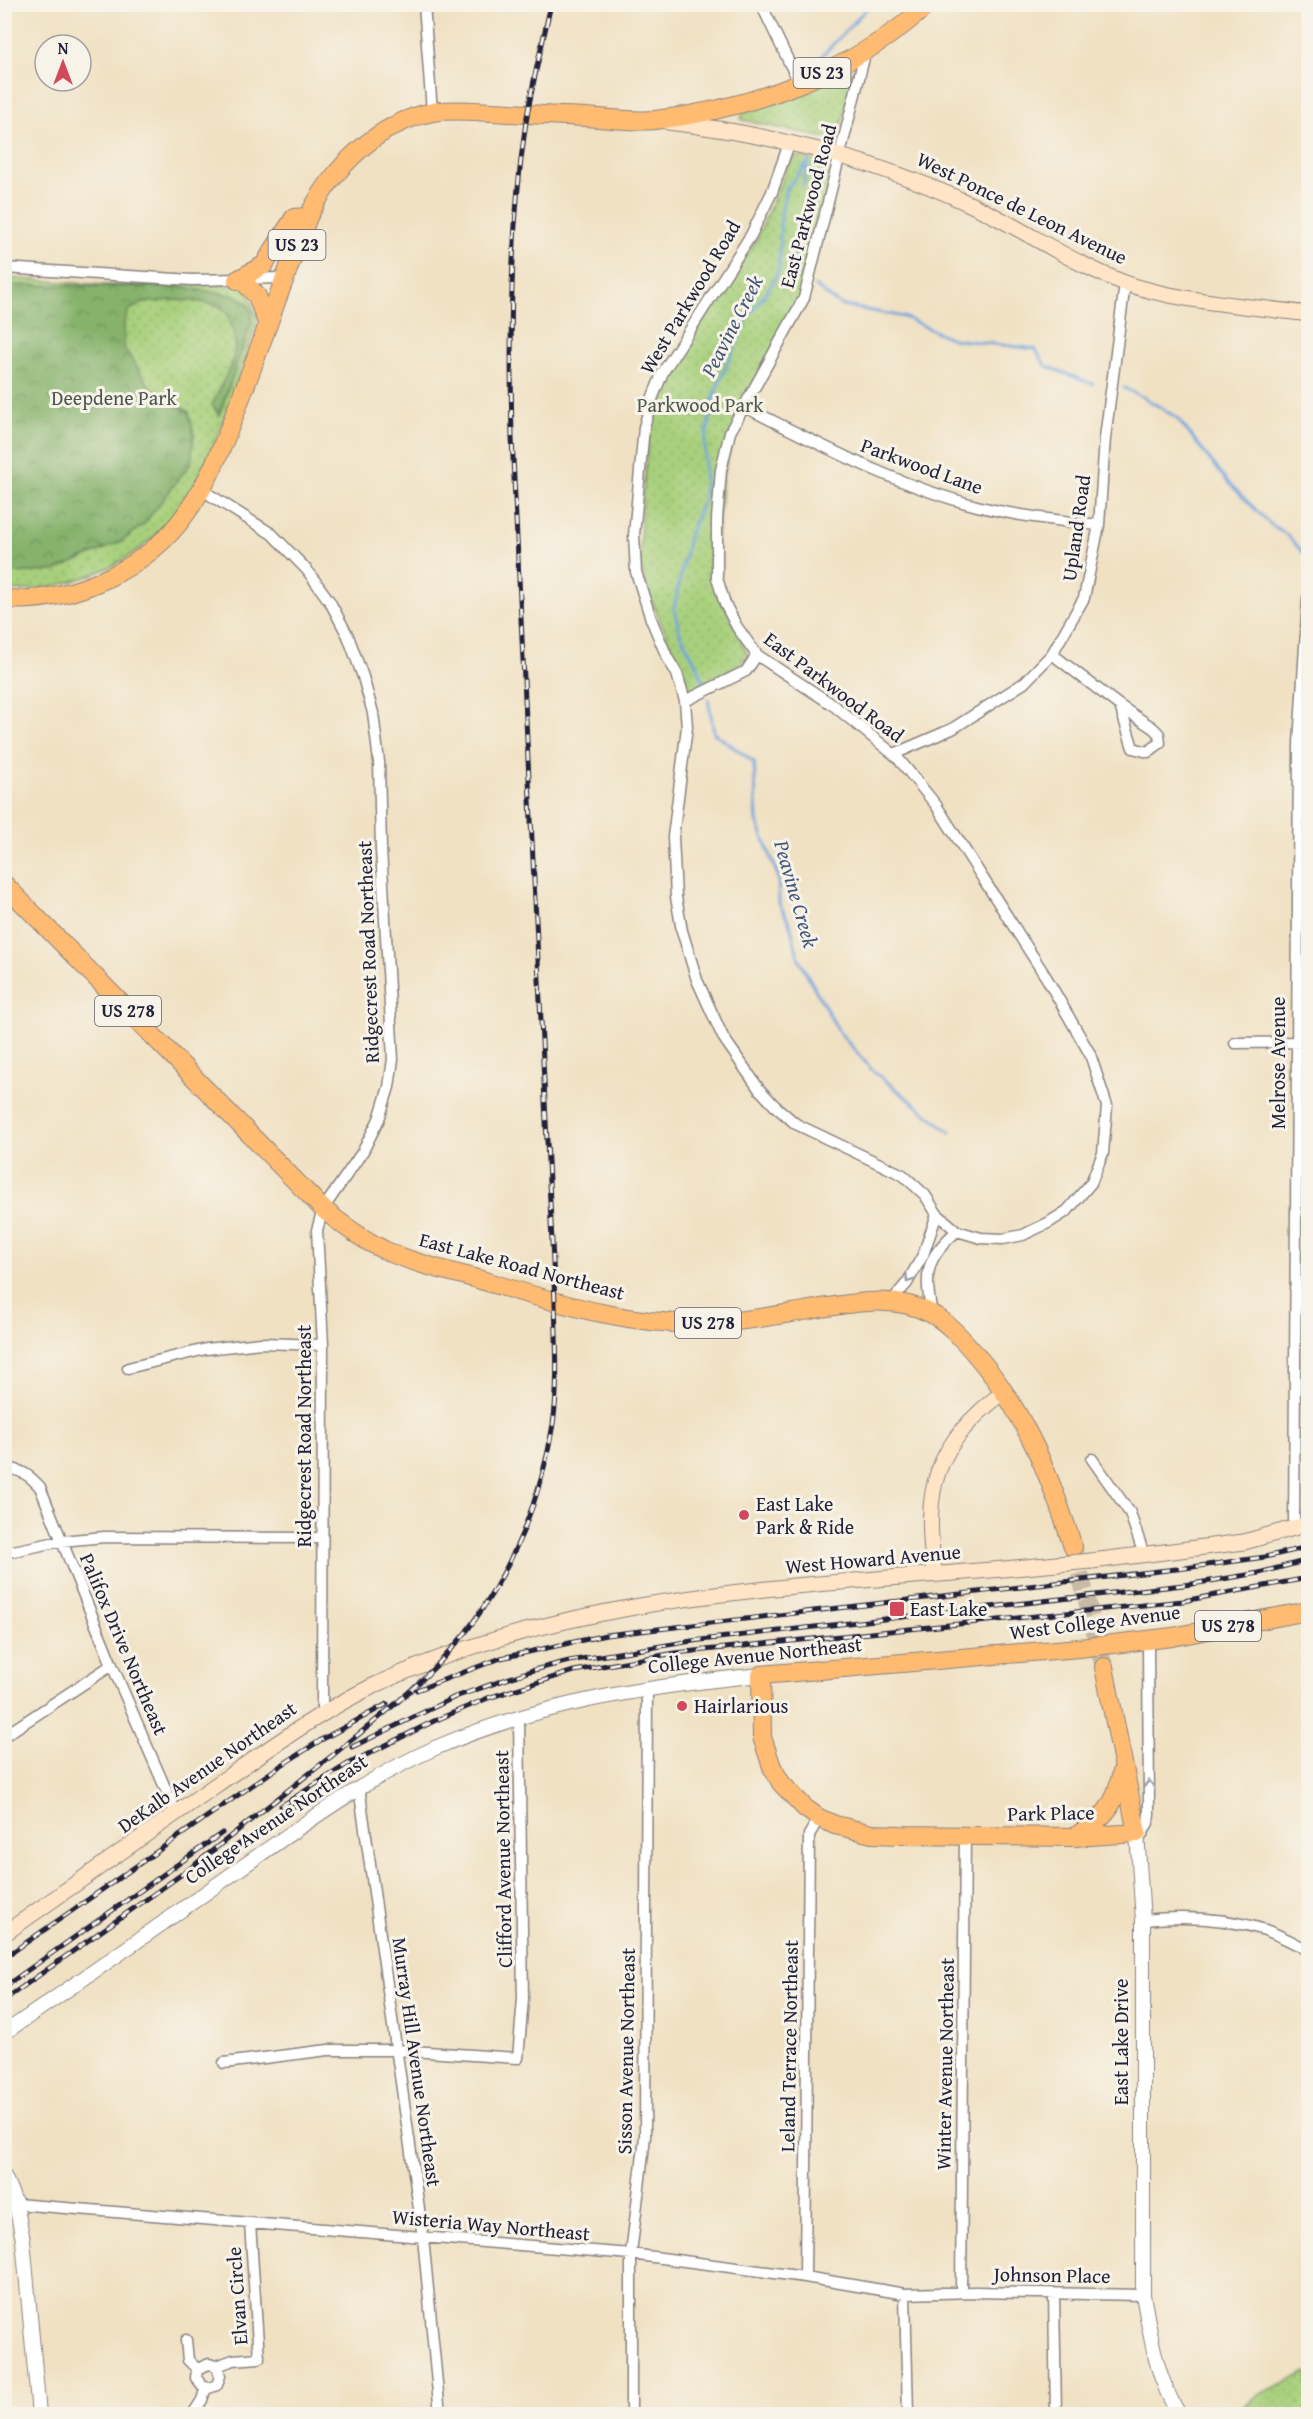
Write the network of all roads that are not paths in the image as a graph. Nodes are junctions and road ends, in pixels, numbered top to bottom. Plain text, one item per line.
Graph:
1 (424, 4) edge
2 (761, 4) edge
3 (928, 4) edge
4 (866, 49) junction
5 (799, 83) junction
6 (432, 112) junction
7 (653, 120) junction
8 (790, 141) junction
9 (840, 154) junction
10 (308, 217) junction
11 (4, 268) edge
12 (286, 278) junction
13 (239, 280) junction
14 (1125, 283) junction
15 (1308, 314) edge
16 (268, 325) junction
17 (743, 405) junction
18 (202, 490) junction
19 (1099, 525) junction
20 (1308, 598) edge
21 (4, 599) edge
22 (1052, 654) junction
23 (757, 655) junction
24 (685, 701) junction
25 (1120, 706) dead end
26 (894, 754) junction
27 (4, 884) edge
28 (1296, 1042) junction
29 (1308, 1042) edge
30 (1235, 1043) dead end
31 (323, 1209) junction
32 (937, 1214) junction
33 (957, 1230) junction
34 (1295, 1288) junction
35 (1308, 1288) edge
36 (891, 1302) junction
37 (932, 1314) junction
38 (323, 1345) junction
39 (128, 1368) dead end
40 (1005, 1391) junction
41 (1092, 1459) dead end
42 (4, 1468) edge
43 (1301, 1527) edge
44 (322, 1538) junction
45 (61, 1541) junction
46 (1073, 1547) tunnel mouth
47 (4, 1553) edge
48 (1144, 1555) junction
49 (935, 1575) junction
50 (1308, 1611) edge
51 (1148, 1640) junction
52 (445, 1656) joint
53 (957, 1660) joint
54 (112, 1665) junction
55 (1104, 1666) tunnel mouth
56 (761, 1675) junction
57 (647, 1688) junction
58 (322, 1714) junction
59 (519, 1718) junction
60 (4, 1736) edge
61 (1124, 1760) junction
62 (359, 1787) junction
63 (176, 1813) junction
64 (819, 1818) junction
65 (965, 1835) junction
66 (1075, 1837) junction
67 (1138, 1837) junction
68 (1143, 1920) junction
69 (4, 1934) edge
70 (1308, 1950) edge
71 (4, 2033) edge
72 (397, 2050) junction
73 (224, 2063) dead end
74 (4, 2176) edge
75 (16, 2204) junction
76 (250, 2223) junction
77 (423, 2237) junction
78 (631, 2254) junction
79 (805, 2277) junction
80 (961, 2292) junction
81 (905, 2294) junction
82 (1054, 2295) junction
83 (1143, 2295) junction
84 (186, 2340) dead end
85 (217, 2366) junction
86 (197, 2369) junction
87 (206, 2387) junction
88 (193, 2414) edge
89 (39, 2415) edge
90 (440, 2415) edge
91 (631, 2415) edge
92 (908, 2415) edge
93 (1056, 2415) edge
94 (1179, 2415) edge

1 - 6 street
2 - 5 street
3 - 4 main road, US 23
4 - 5 main road, US 23
4 - 9 street, East Parkwood Road
5 - 7 main road, US 23
6 - 7 main road, West Ponce de Leon Avenue / US 23
6 - 10 main road, US 23
7 - 8 main road, West Ponce de Leon Avenue
8 - 9 main road, West Ponce de Leon Avenue
8 - 24 street, West Parkwood Road
9 - 14 main road, West Ponce de Leon Avenue
9 - 17 street, East Parkwood Road
10 - 12 main road, US 23
10 - 13 main road
11 - 13 street
12 - 13 street
12 - 16 main road, US 23
13 - 16 main road
14 - 15 main road, West Ponce de Leon Avenue
14 - 19 street, Upland Road
16 - 18 main road, US 23
17 - 19 street, Parkwood Lane
17 - 23 street, East Parkwood Road
18 - 21 main road, US 23
18 - 31 street, Ridgecrest Road Northeast
19 - 22 street, Upland Road
20 - 28 street, Melrose Avenue
22 - 25 street
22 - 26 street, Upland Road
23 - 24 street
23 - 26 street, East Parkwood Road
24 - 32 street, West Parkwood Road
26 - 33 street, East Parkwood Road
27 - 31 main road, East Lake Road Northeast / US 278
28 - 29 street
28 - 30 street
28 - 34 street, Melrose Avenue
31 - 36 main road, East Lake Road Northeast / US 278
31 - 38 street, Ridgecrest Road Northeast
32 - 33 street, West Parkwood Road
32 -> 36 street
33 - 37 street
34 - 35 street
34 - 43 street, Melrose Avenue
36 - 37 main road, East Lake Road Northeast / US 278
37 - 40 main road, East Lake Road Northeast / US 278
38 - 39 street
38 - 44 street, Ridgecrest Road Northeast
40 - 46 main road, East Lake Road Northeast / US 278
40 - 49 main road
41 - 48 street
42 - 45 street, Palifox Drive Northeast
43 - 48 main road, West Howard Avenue
44 - 45 street
44 - 58 street, Ridgecrest Road Northeast
45 - 47 street
45 - 54 street, Palifox Drive Northeast
48 - 49 main road, West Howard Avenue, bridge
49 - 52 main road, West Howard Avenue
50 - 51 main road, West College Avenue / US 278
51 - 53 main road, West College Avenue / US 278, bridge
67 -> 51 street
52 - 58 main road, DeKalb Avenue Northeast
53 - 56 main road, College Avenue Northeast / US 278
54 - 60 street
54 - 63 street, Palifox Drive Northeast
55 - 61 main road, East Lake Drive
56 - 57 street, College Avenue Northeast
56 - 64 main road, Park Place
57 - 59 street, College Avenue Northeast
57 - 78 street, Sisson Avenue Northeast
58 - 63 main road, DeKalb Avenue Northeast
59 - 62 street, College Avenue Northeast
59 - 72 street, Clifford Avenue Northeast
61 - 66 main road
61 - 67 main road, East Lake Drive
62 - 71 street, College Avenue Northeast
62 - 72 street, Murray Hill Avenue Northeast
63 - 69 main road, DeKalb Avenue Northeast
64 - 65 main road, Park Place
64 - 79 street, Leland Terrace Northeast
65 - 66 main road, Park Place
65 - 80 street, Winter Avenue Northeast
66 - 67 main road, Park Place
67 - 68 street, East Lake Drive
68 - 70 street
68 - 83 street, East Lake Drive
72 - 73 street
72 - 77 street, Murray Hill Avenue Northeast
74 - 75 street
75 - 76 street, Wisteria Way Northeast
75 - 89 street
76 - 77 street, Wisteria Way Northeast
76 - 85 street, Elvan Circle
77 - 78 street, Wisteria Way Northeast
77 - 90 street, Murray Hill Avenue Northeast
78 - 79 street, Wisteria Way Northeast
78 - 91 street, Sisson Avenue Northeast
79 - 81 street, Wisteria Way Northeast
80 - 81 street, Wisteria Way Northeast
80 - 82 street, Johnson Place
81 - 92 street
82 - 83 street, Johnson Place
82 - 93 street
83 - 94 street, East Lake Drive
84 - 86 street
85 - 86 street, Elvan Circle
85 - 87 street, Elvan Circle
86 - 87 street
87 - 88 street

